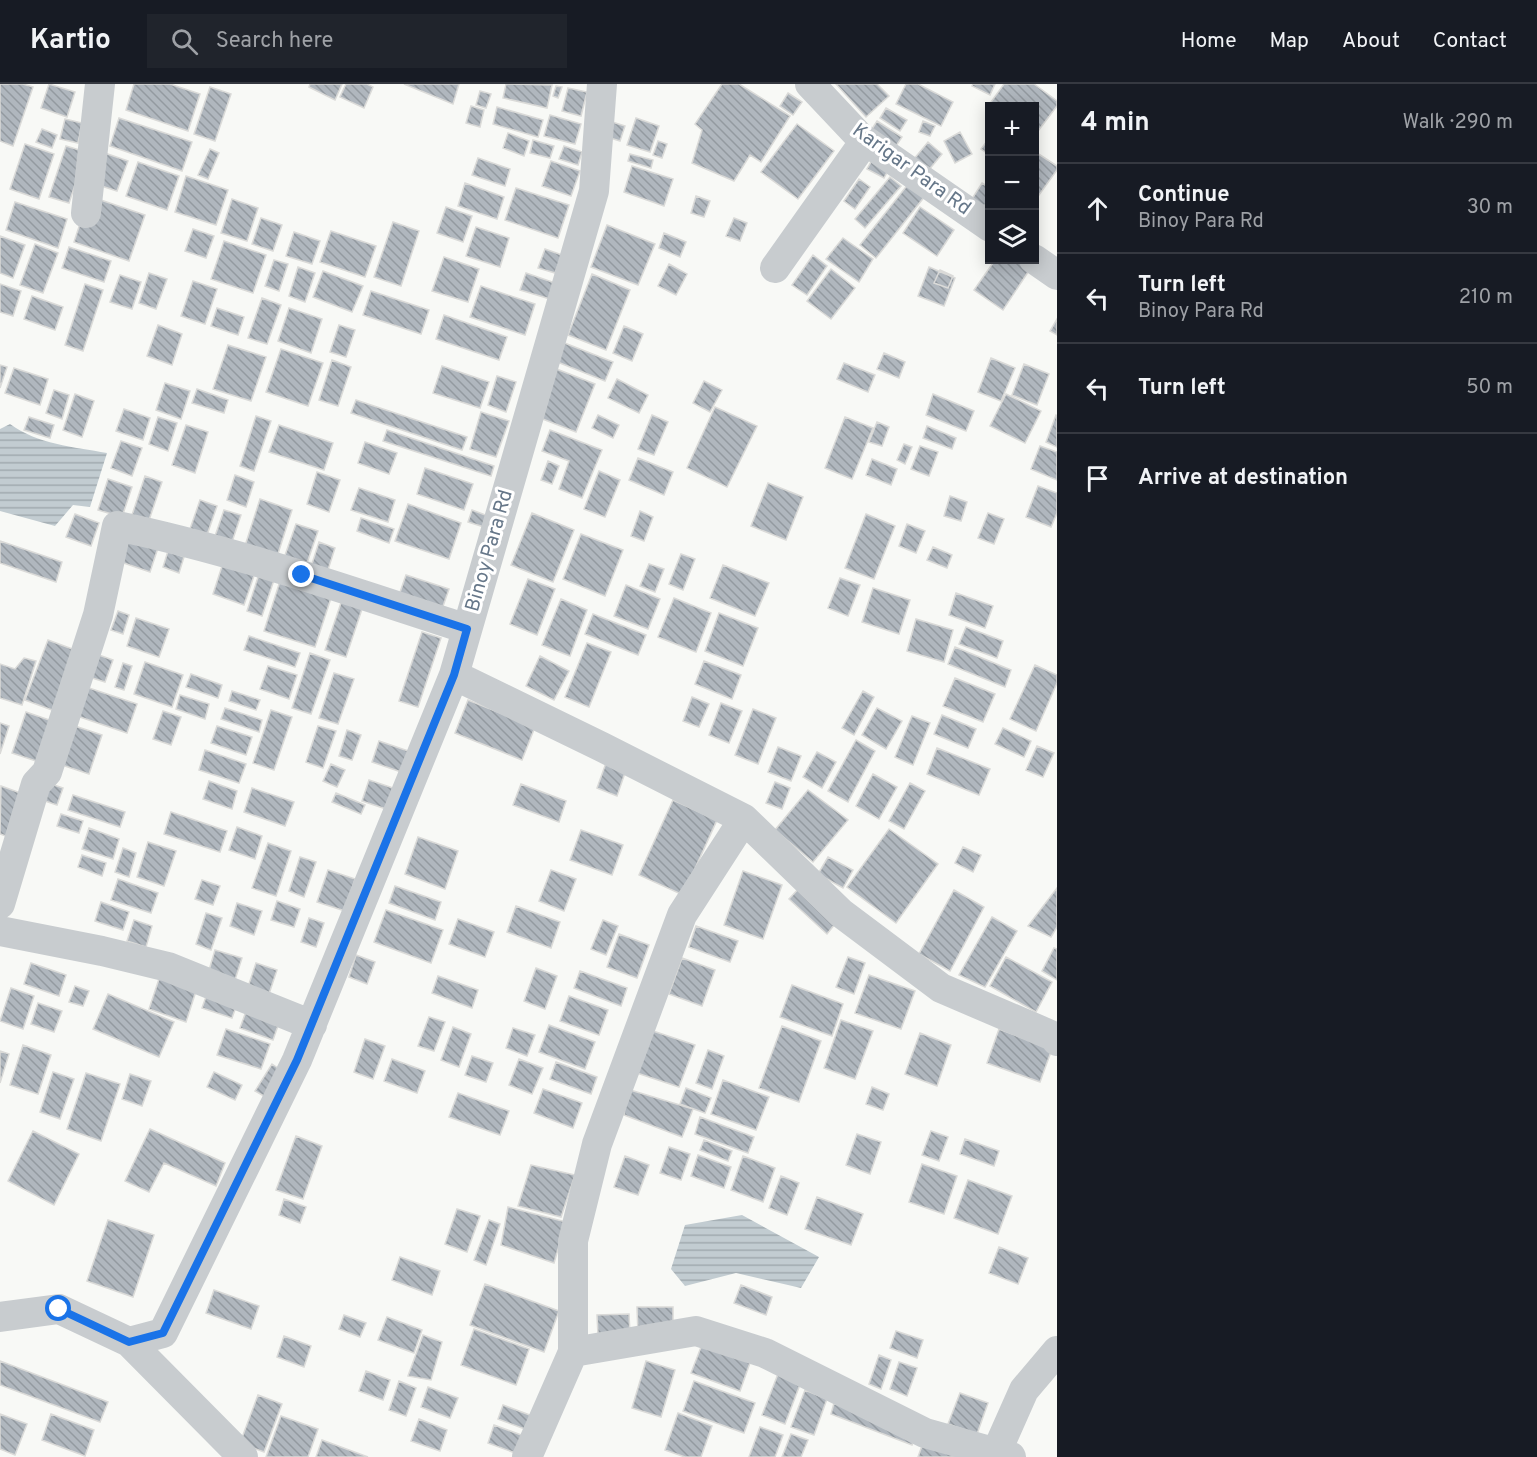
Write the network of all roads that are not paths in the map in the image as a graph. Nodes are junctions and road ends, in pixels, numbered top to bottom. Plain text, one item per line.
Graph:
1 (100, 84) edge
2 (602, 84) edge
3 (810, 84) edge
4 (865, 141) junction
5 (86, 213) dead end
6 (985, 224) edge
7 (1039, 262) edge
8 (775, 268) dead end
9 (1057, 274) edge
10 (467, 629) junction
11 (454, 675) junction
12 (744, 819) junction
13 (0, 904) edge
14 (0, 931) edge
15 (312, 1025) junction
16 (1057, 1041) edge
17 (0, 1317) edge
18 (129, 1342) junction
19 (1057, 1351) edge
20 (573, 1352) junction
21 (1004, 1455) edge
22 (243, 1457) edge
23 (526, 1457) edge

1 - 5 street
2 - 10 street, Binoy Para Rd
3 - 4 street, Karigar Para Rd
4 - 6 street, Karigar Para Rd
4 - 8 street
7 - 9 street
10 - 11 street, Binoy Para Rd
10 - 13 street
11 - 12 street
11 - 15 street, Binoy Para Rd
12 - 16 street
12 - 20 street
14 - 15 street
15 - 18 street, Binoy Para Rd
17 - 18 street
18 - 22 street
19 - 21 street
20 - 21 street
20 - 23 street

